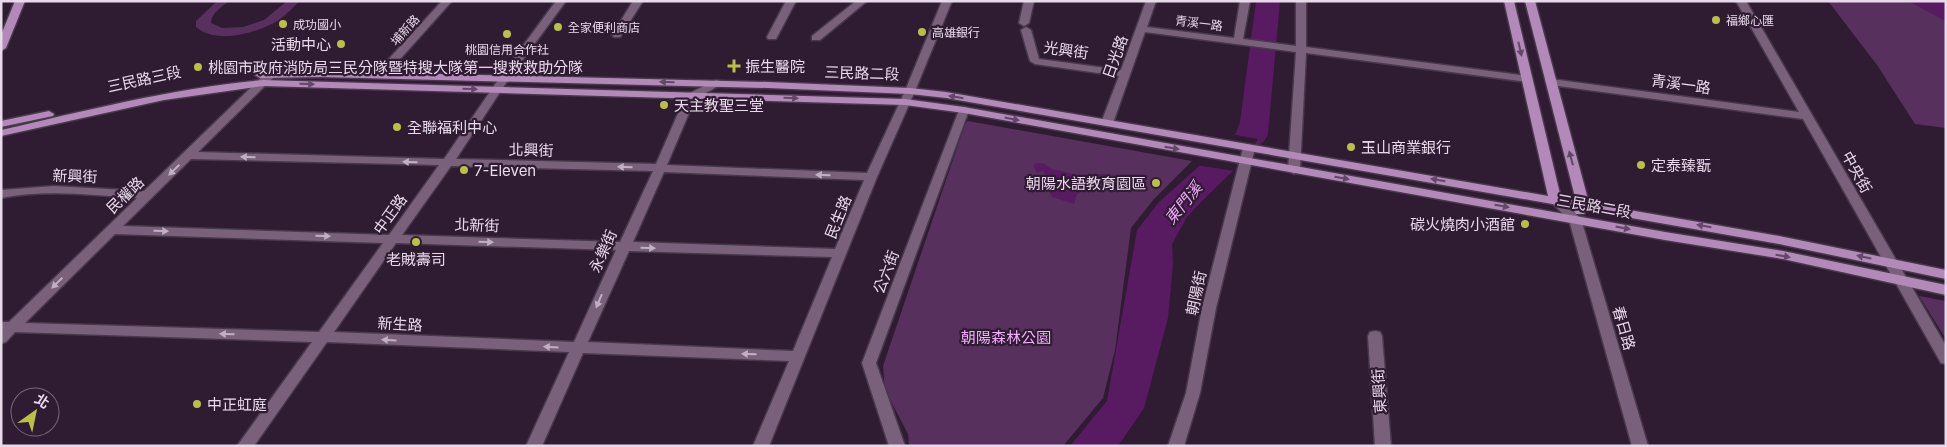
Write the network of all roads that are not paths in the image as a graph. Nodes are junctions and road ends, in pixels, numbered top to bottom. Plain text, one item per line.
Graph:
1 (20, 1) edge
2 (447, 1) edge
3 (561, 1) edge
4 (638, 1) edge
5 (791, 1) edge
6 (862, 1) edge
7 (947, 1) edge
8 (1029, 1) edge
9 (1151, 1) edge
10 (1245, 1) edge
11 (1301, 1) edge
12 (1509, 1) edge
13 (1530, 1) edge
14 (1742, 1) edge
15 (1141, 30) junction
16 (617, 35) dead end
17 (772, 36) dead end
18 (816, 38) dead end
19 (1238, 42) junction
20 (1, 48) edge
21 (1300, 49) junction
22 (1125, 74) junction
23 (380, 75) junction
24 (267, 79) junction
25 (1527, 79) junction
26 (1551, 82) junction
27 (716, 83) junction
28 (500, 85) junction
29 (908, 96) junction
30 (690, 97) junction
31 (964, 110) junction
32 (1806, 116) junction
33 (1107, 123) junction
34 (1, 124) edge
35 (1, 133) edge
36 (1248, 148) junction
37 (189, 155) junction
38 (1295, 156) junction
39 (1241, 160) junction
40 (446, 163) junction
41 (660, 168) junction
42 (1294, 170) junction
43 (872, 177) junction
44 (1, 194) edge
45 (148, 195) junction
46 (1555, 200) junction
47 (1583, 205) junction
48 (1575, 219) junction
49 (112, 230) junction
50 (393, 238) junction
51 (622, 247) junction
52 (841, 253) junction
53 (1890, 262) junction
54 (1946, 275) edge
55 (1899, 279) junction
56 (1946, 290) edge
57 (6, 327) edge
58 (1375, 336) dead end
59 (324, 337) junction
60 (1, 338) edge
61 (578, 348) junction
62 (797, 356) junction
63 (1946, 359) edge
64 (245, 446) edge
65 (534, 446) edge
66 (762, 446) edge
67 (897, 446) edge
68 (1176, 446) edge
69 (1383, 446) edge
70 (1640, 446) edge

1 - 20 main road
2 - 23 street, 埔新路
3 - 28 street, 中正路
4 - 16 street
5 - 17 street
6 - 18 street
7 - 29 street, 民生路
8 - 22 street, 光興街
9 - 15 street, 日光路
10 - 19 street
11 - 21 street
12 -> 25 main road
13 - 26 main road
14 - 32 street, 中央街
15 - 19 street, 青溪一路
15 - 22 street, 日光路
19 - 21 street, 青溪一路
21 - 25 street
21 - 38 street
22 - 33 street, 日光路
23 - 24 main road, 三民路三段
23 - 28 main road, 三民路三段
24 -> 28 main road, 三民路三段
24 - 34 main road, 三民路三段
24 - 35 main road, 三民路三段
24 - 37 street, 民權路
25 - 46 main road
26 - 32 street, 青溪一路
47 -> 26 main road
27 -> 28 main road, 三民路二段
27 - 29 main road, 三民路二段
27 - 30 street
28 - 30 main road, 三民路二段
28 - 40 street, 中正路
30 -> 29 main road, 三民路二段
29 - 31 main road, 三民路二段
33 -> 29 main road, 三民路二段
29 - 43 street, 民生路
30 - 41 street, 永樂街
31 -> 39 main road, 三民路二段
31 - 67 street, 公六街
32 - 53 street, 中央街
33 - 36 main road, 三民路二段
36 - 38 main road, 三民路二段
36 - 39 street, 朝陽街
40 -> 37 street, 北興街
37 -> 45 street, 民權路
38 - 42 street
46 -> 38 main road, 三民路二段
39 - 42 main road, 三民路二段
39 - 68 street, 朝陽街
41 -> 40 street, 北興街
40 - 50 street, 中正路
43 -> 41 street, 北興街
41 - 51 street, 永樂街
42 -> 48 main road, 三民路二段
43 - 52 street, 民生路
44 - 45 street, 新興街
45 - 49 street, 民權路
46 - 47 main road, 三民路二段
46 - 48 street
47 - 48 main road
53 -> 47 main road, 三民路二段
48 -> 55 main road, 三民路二段
48 - 70 street, 春日路
49 -> 50 street, 北新街
49 -> 57 street, 民權路
50 -> 51 street, 北新街
50 - 59 street, 中正路
51 -> 52 street, 北新街
51 -> 61 street, 永樂街
52 - 62 street, 民生路
53 - 54 main road, 三民路二段
53 - 55 street, 中央街
55 - 56 main road, 三民路二段
55 - 63 street, 中央街
59 -> 57 street, 新生路
57 - 60 street, 民權路
58 - 69 street, 東興街
61 -> 59 street, 新生路
59 - 64 street, 中正路
62 -> 61 street, 新生路
61 - 65 street, 永樂街
62 - 66 street, 民生路

